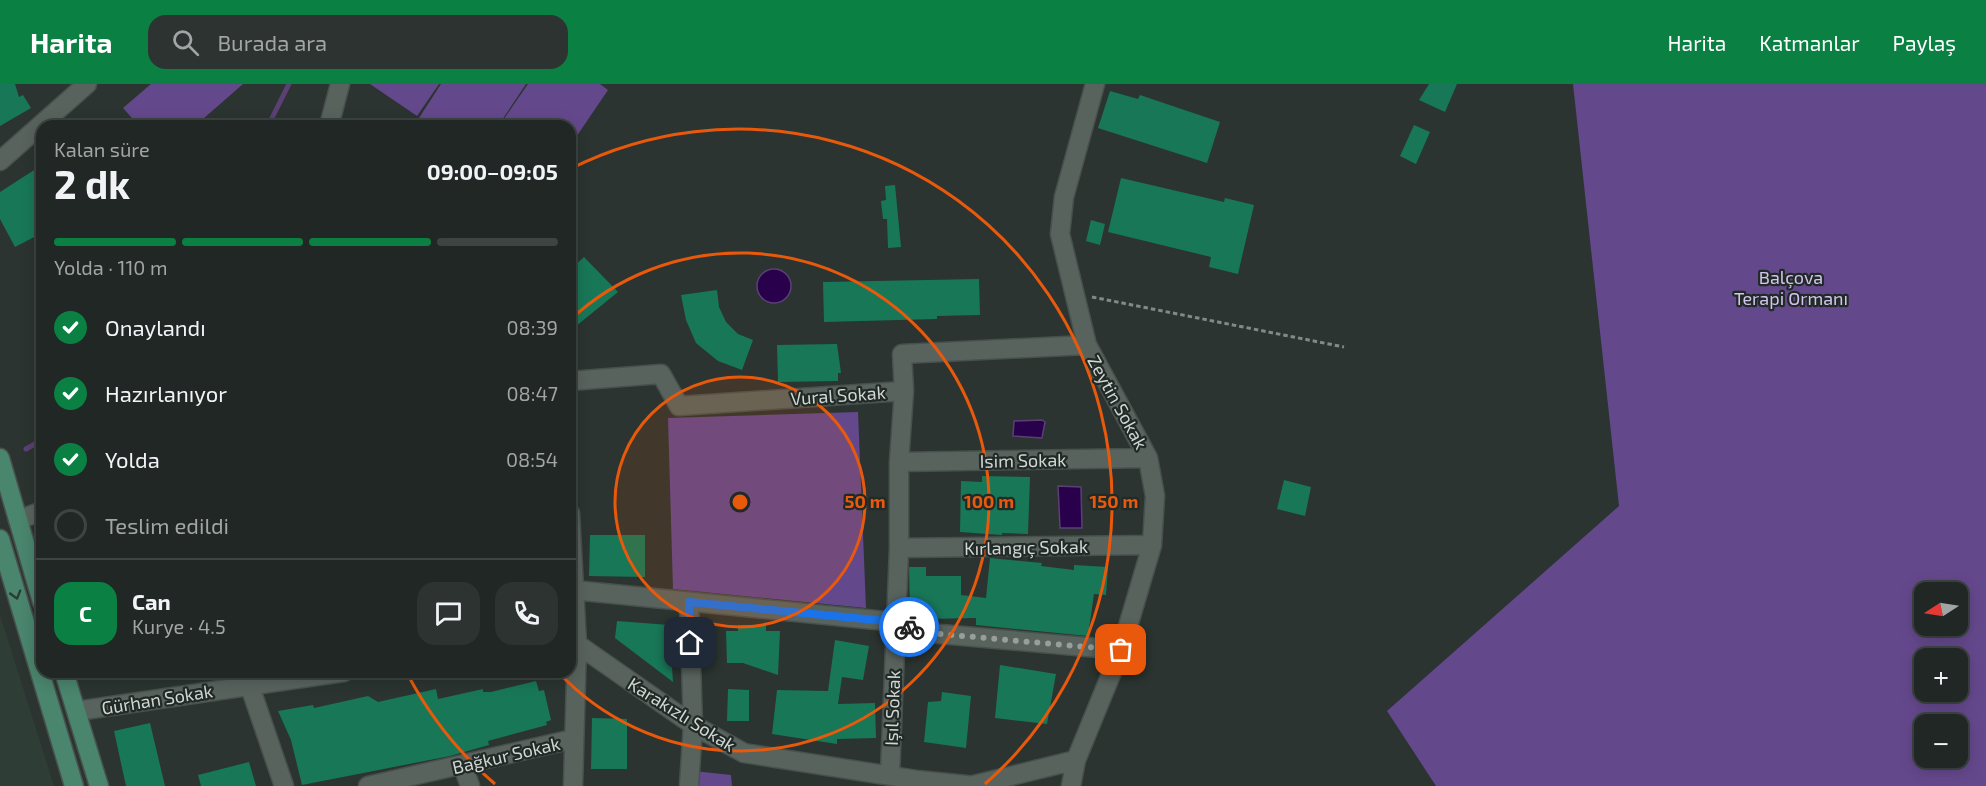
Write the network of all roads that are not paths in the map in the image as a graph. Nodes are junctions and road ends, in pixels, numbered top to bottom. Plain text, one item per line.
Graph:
1 (87, 84) edge
2 (340, 84) edge
3 (1095, 84) edge
4 (46, 120) edge
5 (331, 120) edge
6 (36, 129) edge
7 (0, 161) edge
8 (1087, 345) junction
9 (576, 381) edge
10 (904, 391) junction
11 (0, 458) edge
12 (1148, 458) junction
13 (899, 462) junction
14 (36, 513) edge
15 (18, 520) junction
16 (0, 539) edge
17 (1152, 546) junction
18 (899, 548) junction
19 (36, 582) edge
20 (576, 590) edge
21 (689, 602) junction
22 (896, 622) junction
23 (576, 647) edge
24 (1121, 650) junction
25 (36, 659) edge
26 (42, 678) edge
27 (66, 678) edge
28 (247, 678) edge
29 (573, 678) edge
30 (76, 711) junction
31 (693, 725) junction
32 (573, 739) junction
33 (1076, 760) junction
34 (463, 766) junction
35 (890, 774) junction
36 (917, 783) edge
37 (975, 785) edge
38 (74, 786) edge
39 (99, 786) edge
40 (284, 786) edge
41 (368, 786) edge
42 (470, 786) edge
43 (573, 786) edge
44 (689, 786) edge
45 (1071, 786) edge

1 - 4 street
2 - 5 street
3 - 8 street, Zeytin Sokak
6 - 7 street
8 - 10 street, Vural Sokak
8 - 12 street, Zeytin Sokak
9 - 10 street, Vural Sokak
10 - 13 street, Işıl Sokak
11 - 15 main road
12 - 13 street, Isim Sokak
12 - 17 street, Zeytin Sokak
13 - 18 street, Işıl Sokak
14 - 15 street
15 - 19 main road
16 -> 25 main road
17 - 18 street, Kırlangıç Sokak
17 - 24 street, Zeytin Sokak
18 - 22 street, Işıl Sokak
20 - 21 street
21 - 22 street
21 - 31 street
22 - 24 street
22 - 35 street, Işıl Sokak
23 - 31 street, Karakızlı Sokak
24 - 33 street, Zeytin Sokak
26 -> 38 main road
27 - 30 main road
28 - 30 street, Gürhan Sokak
28 - 40 street
29 - 32 street
30 - 39 main road
31 - 35 street, Karakızlı Sokak
31 - 44 street
32 - 34 street, Bağkur Sokak
32 - 43 street
33 - 37 street, Karakızlı Sokak
33 - 45 street, Zeytin Sokak
34 - 41 street, Bağkur Sokak
34 - 42 street
35 - 36 street, Karakızlı Sokak
36 - 37 street, Karakızlı Sokak

